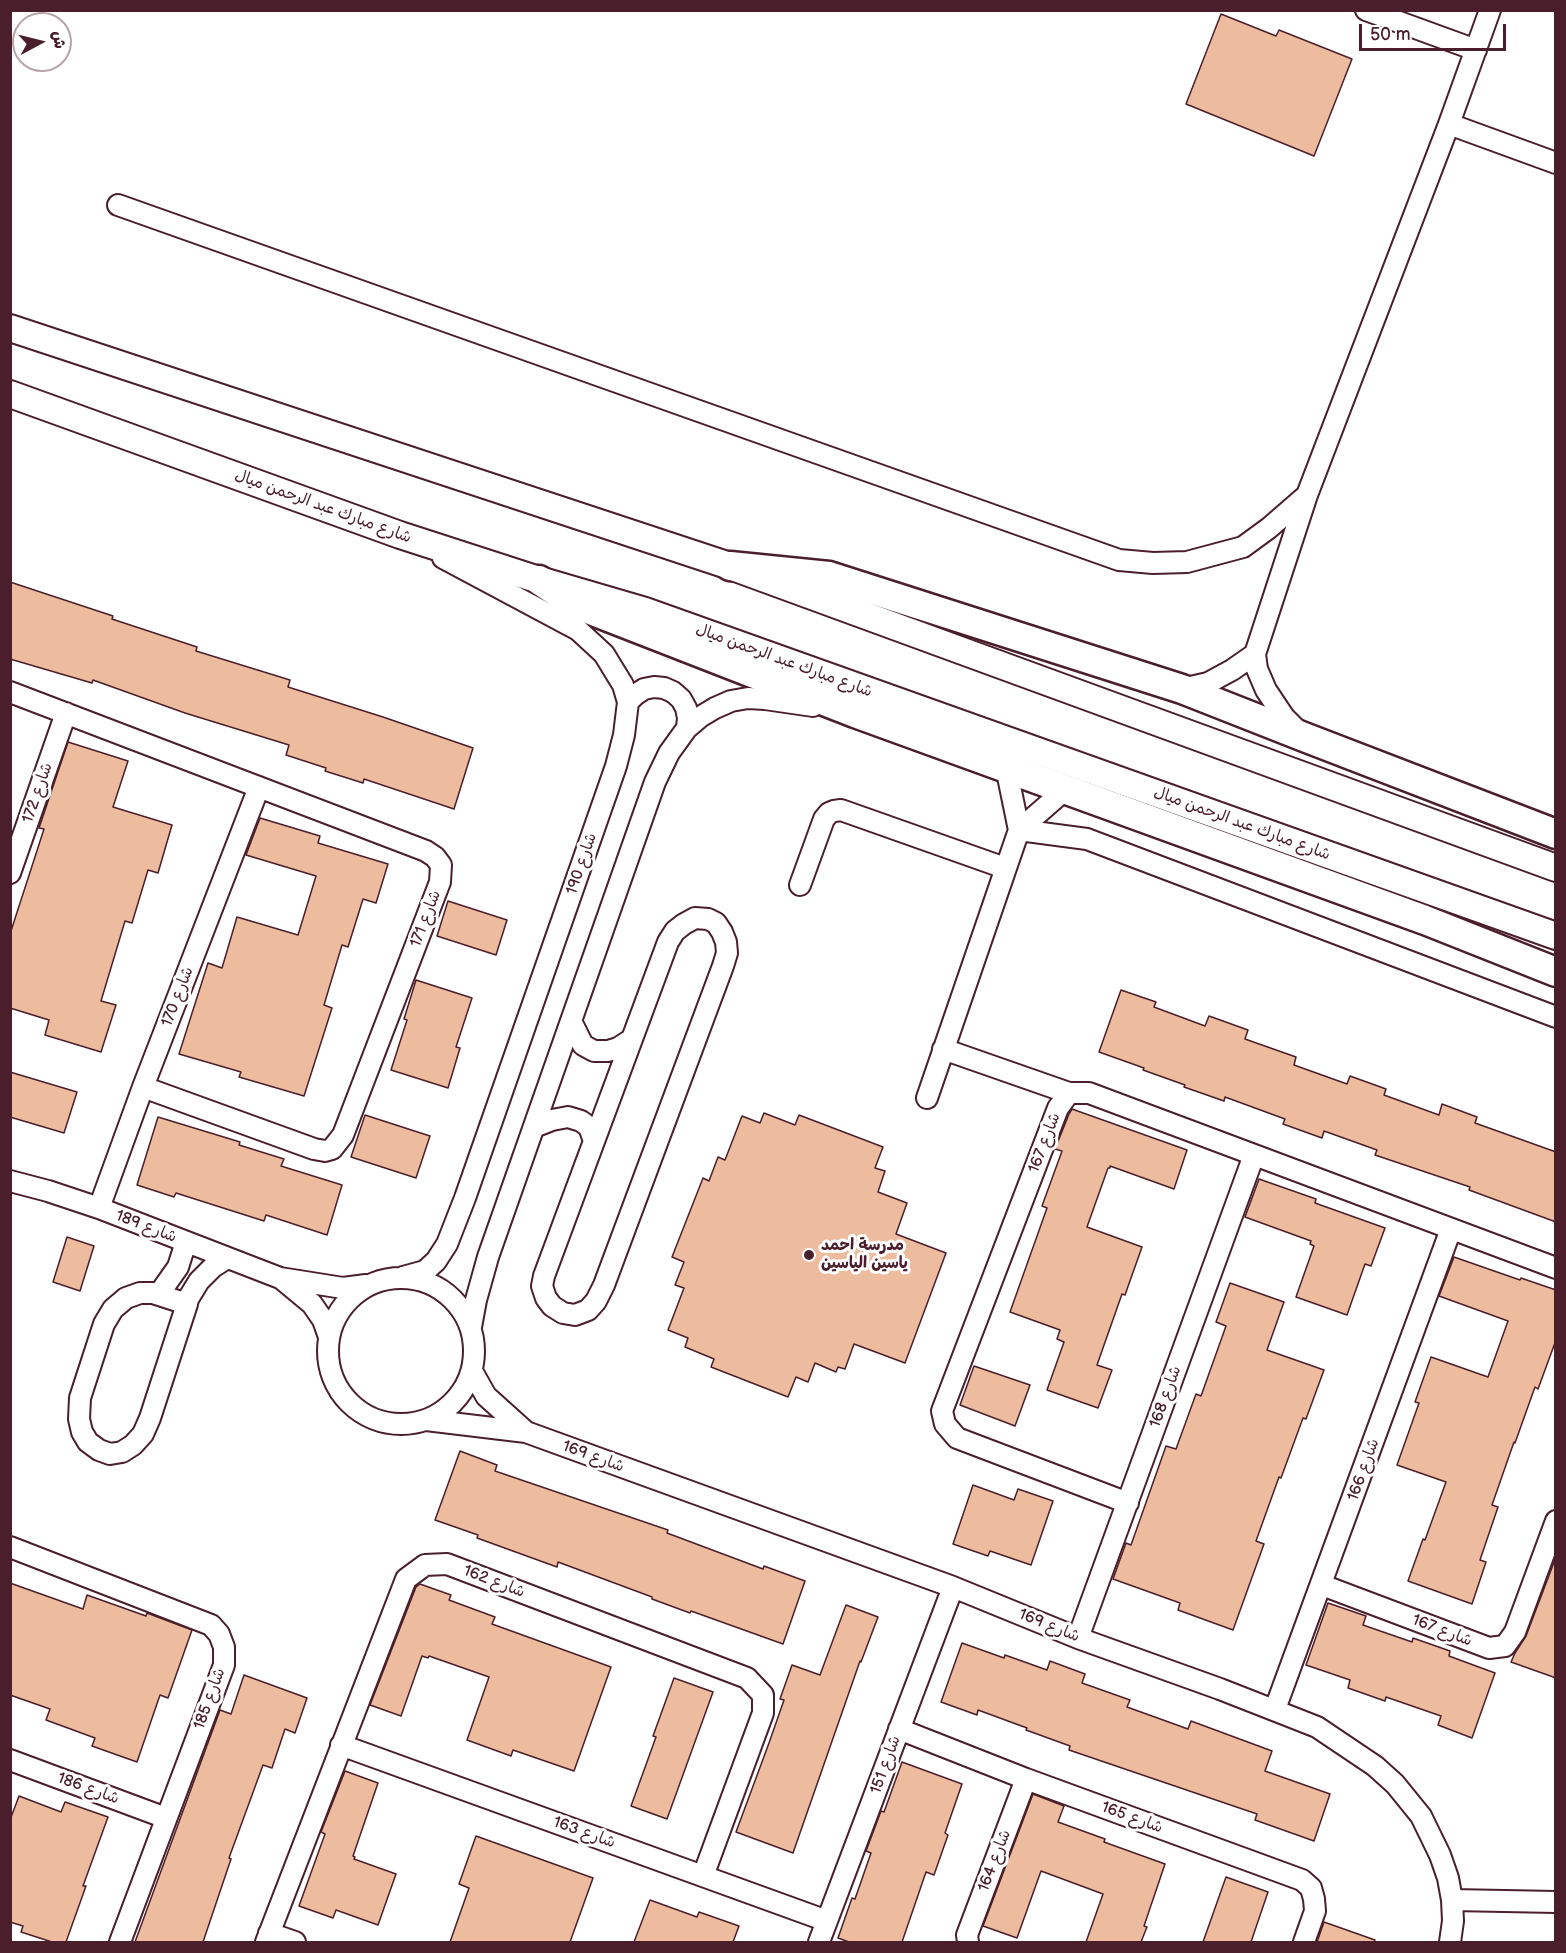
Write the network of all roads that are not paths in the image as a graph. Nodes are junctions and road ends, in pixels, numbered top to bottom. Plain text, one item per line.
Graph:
1 (1366, 10) edge
2 (1490, 10) edge
3 (1420, 20) edge
4 (1476, 50) junction
5 (1449, 124) junction
6 (1556, 163) edge
7 (118, 205) dead end
8 (10, 328) edge
9 (10, 394) edge
10 (1307, 495) junction
11 (400, 535) junction
12 (730, 566) junction
13 (540, 580) junction
14 (1255, 654) junction
15 (1182, 689) junction
16 (10, 692) edge
17 (628, 702) junction
18 (66, 713) junction
19 (855, 713) junction
20 (687, 728) junction
21 (1304, 737) junction
22 (1006, 768) junction
23 (259, 787) junction
24 (1066, 789) junction
25 (1019, 830) junction
26 (1556, 834) edge
27 (1005, 868) junction
28 (1556, 868) edge
29 (10, 873) edge
30 (800, 885) dead end
31 (1556, 936) edge
32 (1556, 972) edge
33 (1556, 1017) edge
34 (572, 1021) junction
35 (632, 1039) junction
36 (944, 1049) junction
37 (143, 1087) junction
38 (1069, 1093) junction
39 (927, 1098) dead end
40 (534, 1127) junction
41 (594, 1141) junction
42 (1254, 1155) junction
43 (10, 1181) edge
44 (99, 1208) junction
45 (1451, 1229) junction
46 (186, 1242) junction
47 (227, 1257) junction
48 (1556, 1269) edge
49 (403, 1277) junction
50 (280, 1278) junction
51 (369, 1284) junction
52 (159, 1294) junction
53 (187, 1304) junction
54 (471, 1328) junction
55 (328, 1337) junction
56 (472, 1371) junction
57 (426, 1420) junction
58 (526, 1432) junction
59 (1128, 1503) junction
60 (1556, 1521) edge
61 (10, 1547) edge
62 (1322, 1585) junction
63 (953, 1587) junction
64 (1078, 1638) junction
65 (1275, 1709) junction
66 (899, 1729) junction
67 (341, 1744) junction
68 (10, 1761) edge
69 (1026, 1779) junction
70 (166, 1818) junction
71 (703, 1876) junction
72 (1452, 1900) junction
73 (1556, 1902) edge
74 (827, 1921) junction
75 (268, 1938) edge
76 (120, 1942) edge
77 (295, 1942) edge
78 (819, 1942) edge
79 (968, 1942) edge
80 (1304, 1942) edge
81 (1450, 1942) edge

1 - 3 street
2 - 4 street
3 - 4 street
4 - 5 street
5 - 6 street
5 - 10 street
7 - 10 street
8 - 12 main road
9 - 11 main road, شارع مبارك عبد الرحمن ميال
10 - 14 street
11 - 13 main road, شارع مبارك عبد الرحمن ميال
11 - 17 street, شارع 190
12 - 15 highway
12 - 28 main road
13 - 19 highway
13 - 31 main road, شارع مبارك عبد الرحمن ميال
14 - 15 street
14 - 21 street
15 - 21 highway
16 - 18 street, شارع 171
17 - 20 street
17 - 49 street, شارع 190
18 - 23 street, شارع 171
18 - 29 street, شارع 172
19 - 20 street
19 - 22 highway
20 - 34 street
21 - 26 highway
22 - 24 highway
22 - 25 street
23 - 37 street, شارع 170
23 - 37 street, شارع 171
24 - 25 street
24 - 32 highway
25 - 27 street
25 - 33 street
27 - 30 street
27 - 36 street
34 - 35 street
34 - 40 street
35 - 41 street
35 - 41 street
36 - 38 street
36 - 39 street
37 - 44 street, شارع 170
38 - 42 street, شارع 167
38 - 59 street, شارع 167
40 - 41 street
40 - 54 street
42 - 45 street, شارع 167
42 - 59 street, شارع 168
43 - 44 street, شارع 189
44 - 46 street, شارع 189
45 - 48 street, شارع 167
45 - 62 street, شارع 166
46 - 47 street, شارع 189
46 - 52 street
47 - 50 street, شارع 189
47 - 53 street
49 - 51 street
49 - 54 street
50 - 51 street, شارع 189
50 - 55 street, شارع 189
51 - 55 street
52 - 53 street
52 - 53 street
54 - 56 street
55 - 57 street
56 - 57 street
56 - 58 street, شارع 169
57 - 58 street, شارع 169
58 - 63 street, شارع 169
59 - 64 street, شارع 168
60 - 62 street, شارع 167
61 - 70 street, شارع 185
62 - 65 street, شارع 166
63 - 64 street, شارع 169
63 - 66 street, شارع 151
64 - 65 street, شارع 169
65 - 72 street, شارع 169
66 - 69 street, شارع 165
66 - 74 street, شارع 151
67 - 71 street, شارع 163
67 - 71 street, شارع 162
67 - 75 street, شارع 162
68 - 70 street, شارع 186
69 - 79 street, شارع 164
69 - 80 street, شارع 165
70 - 76 street, شارع 185
71 - 74 street, شارع 163
72 - 73 street
72 - 81 street, شارع 169
74 - 78 street, شارع 151
75 - 77 street

